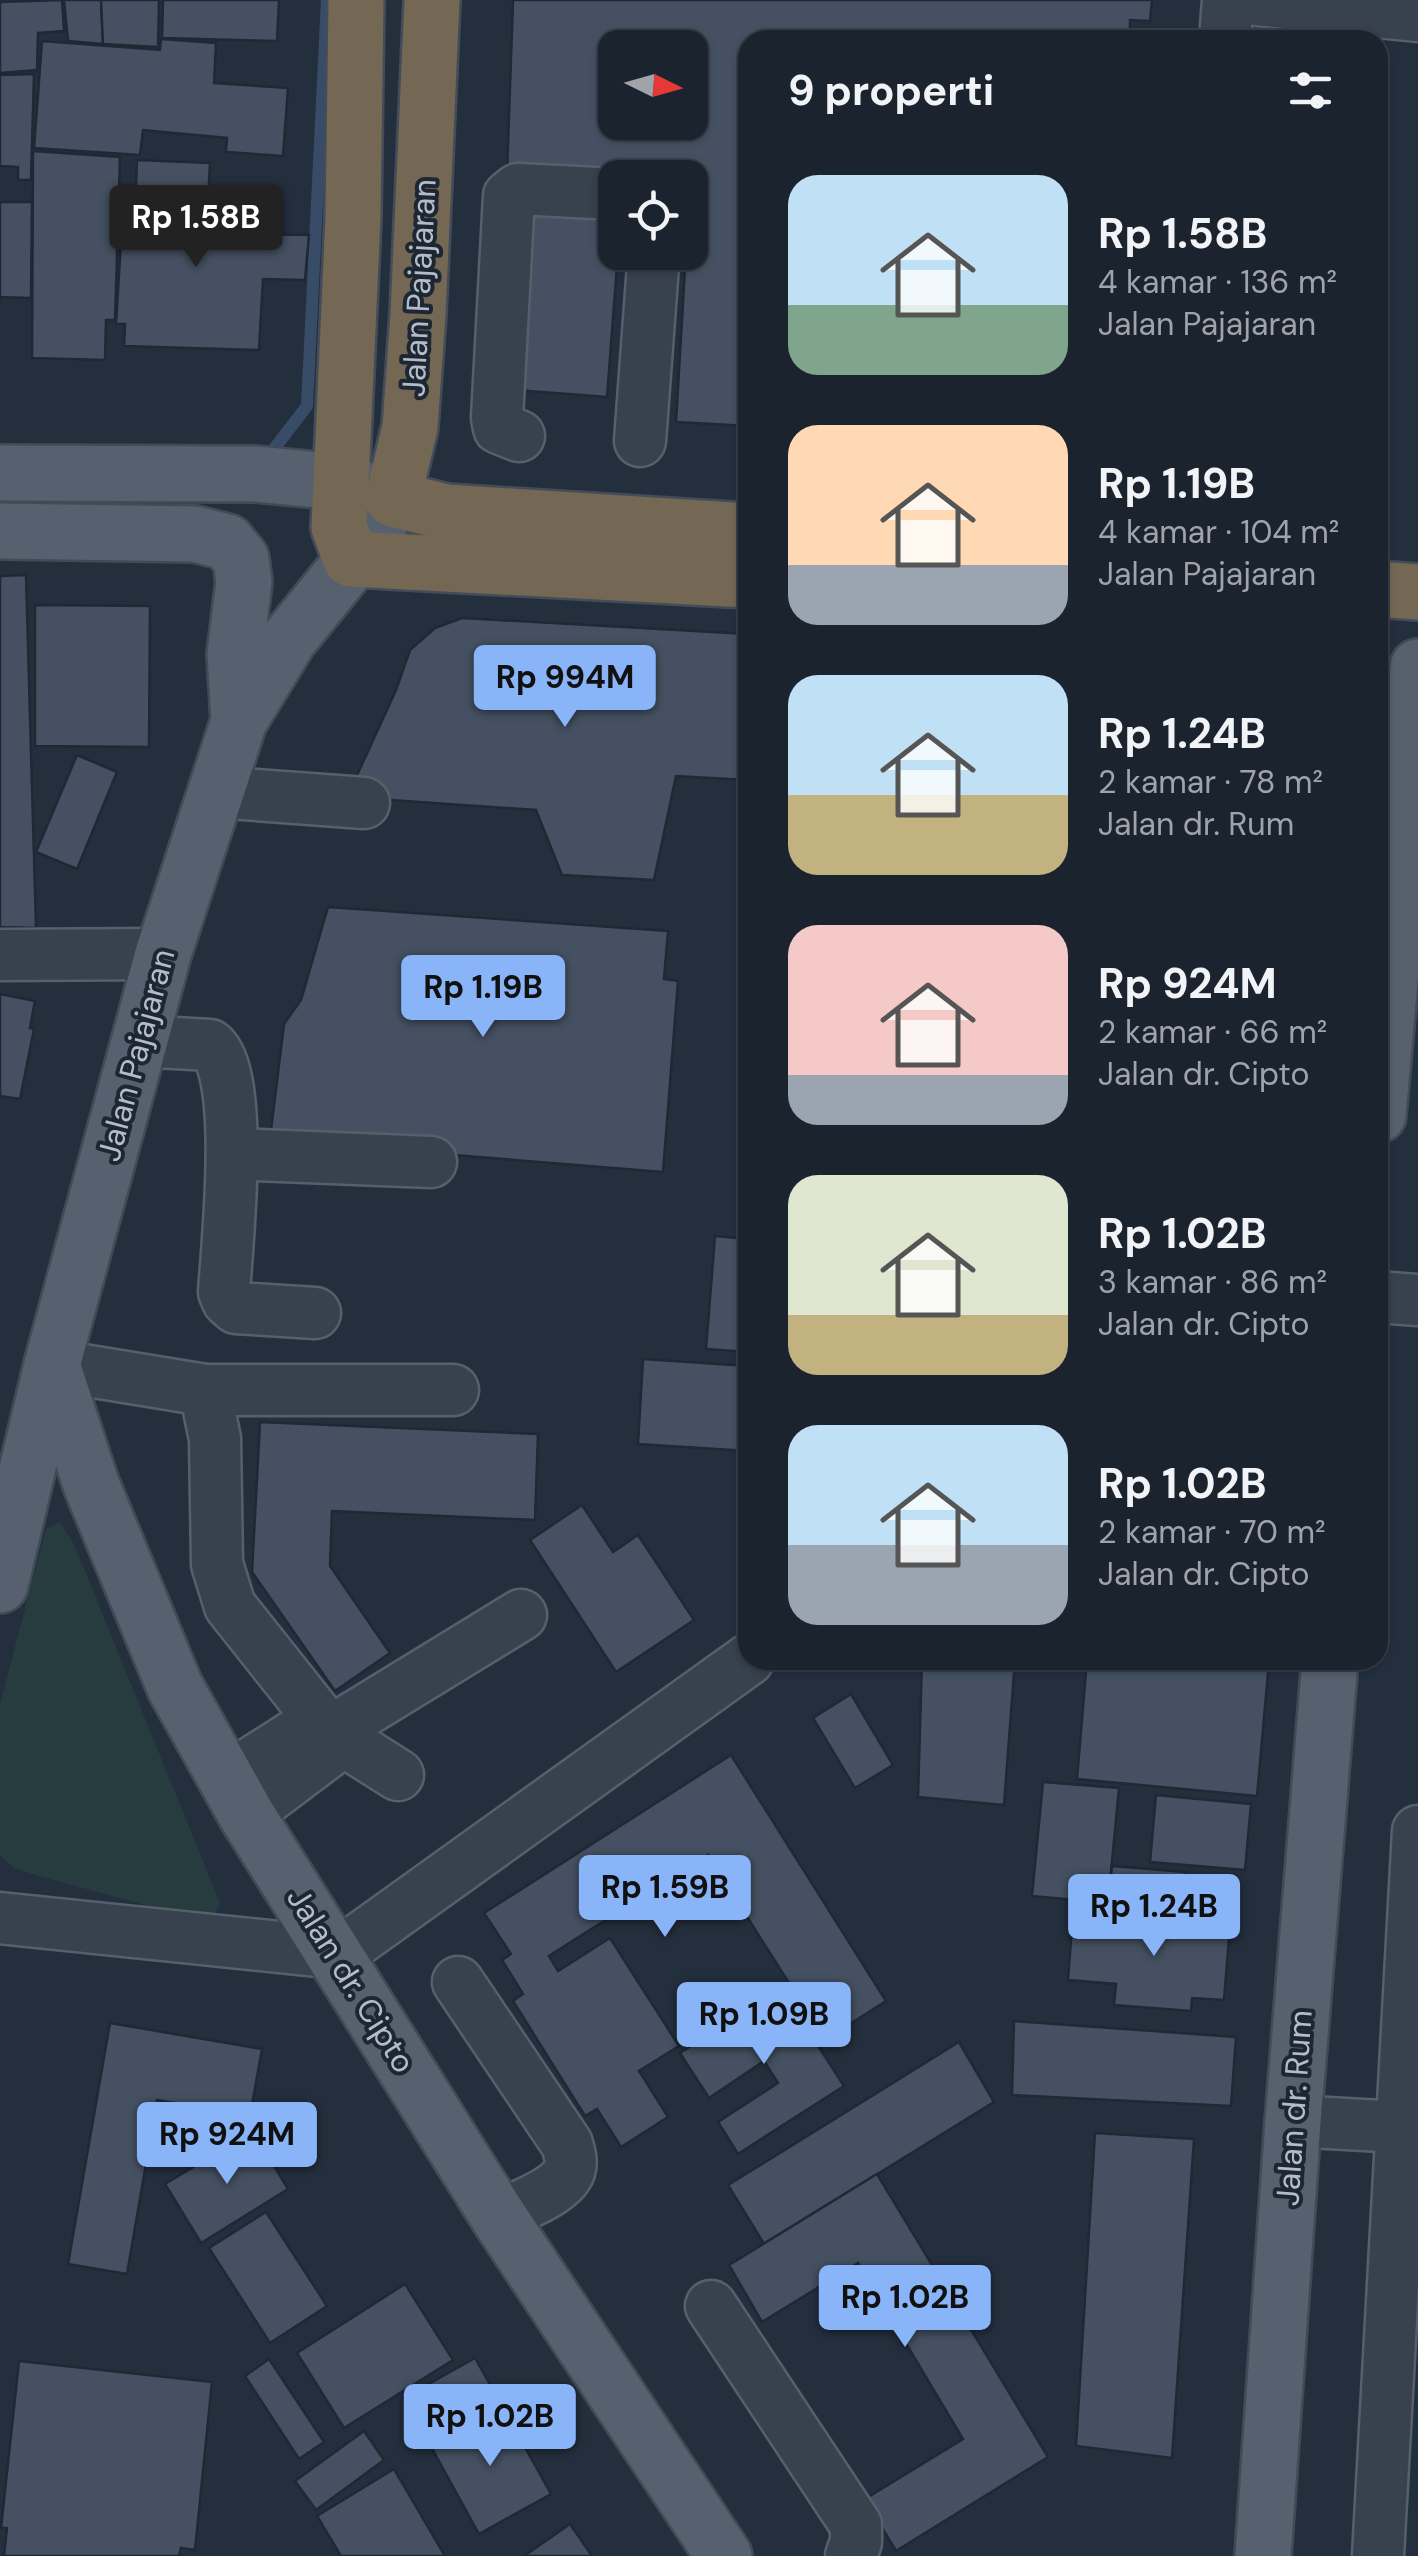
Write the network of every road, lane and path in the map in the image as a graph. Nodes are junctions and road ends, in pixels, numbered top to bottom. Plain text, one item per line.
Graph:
1 (356, 0) edge
2 (432, 0) edge
3 (1228, 0) edge
4 (1257, 0) edge
5 (1418, 16) edge
6 (1225, 30) edge
7 (598, 193) edge
8 (653, 270) edge
9 (519, 436) dead end
10 (640, 441) dead end
11 (0, 472) edge
12 (340, 482) junction
13 (393, 499) junction
14 (738, 530) edge
15 (0, 532) edge
16 (351, 559) junction
17 (738, 579) edge
18 (1388, 590) edge
19 (1418, 592) edge
20 (1418, 667) edge
21 (240, 721) junction
22 (216, 792) junction
23 (364, 802) dead end
24 (163, 954) junction
25 (0, 955) edge
26 (1388, 1003) edge
27 (139, 1041) junction
28 (232, 1154) junction
29 (432, 1162) dead end
30 (1388, 1298) edge
31 (1418, 1300) edge
32 (315, 1312) dead end
33 (52, 1365) junction
34 (205, 1390) junction
35 (454, 1390) dead end
36 (0, 1585) edge
37 (521, 1615) dead end
38 (738, 1667) edge
39 (1329, 1670) edge
40 (331, 1731) junction
41 (398, 1775) dead end
42 (237, 1796) junction
43 (1418, 1831) edge
44 (0, 1918) edge
45 (336, 1952) junction
46 (458, 1982) dead end
47 (1292, 2121) junction
48 (1410, 2127) edge
49 (498, 2216) junction
50 (711, 2306) dead end
51 (724, 2556) edge
52 (851, 2556) edge
53 (1263, 2556) edge
54 (1378, 2556) edge

1 - 12 highway
2 - 13 highway, Jalan Pajajaran
3 - 6 street
4 - 5 street
7 - 9 street
8 - 10 street
11 - 12 main road
12 - 13 main road
12 - 16 highway
13 - 14 highway
13 - 16 main road, Jalan Pajajaran
15 - 21 main road
16 - 17 highway
16 - 21 main road, Jalan Pajajaran
18 - 19 highway
20 - 26 main road
21 - 22 main road, Jalan Pajajaran
22 - 23 street
22 - 24 main road, Jalan Pajajaran
24 - 25 street
24 - 27 main road, Jalan Pajajaran
27 - 28 street
27 - 33 main road, Jalan Pajajaran
28 - 29 street
28 - 32 street
30 - 31 street
33 - 34 street
33 - 36 main road, Jalan Pajajaran
33 - 42 main road, Jalan dr. Cipto
34 - 35 street
34 - 40 street
37 - 40 street
38 - 45 street
39 - 47 main road, Jalan dr. Rum
40 - 41 street
40 - 42 street
42 - 45 main road, Jalan dr. Cipto
43 - 48 street
44 - 45 street
45 - 49 main road, Jalan dr. Cipto
46 - 49 street
47 - 48 street
47 - 53 main road, Jalan dr. Rum
48 - 54 street
49 - 51 main road, Jalan dr. Cipto
50 - 52 street

